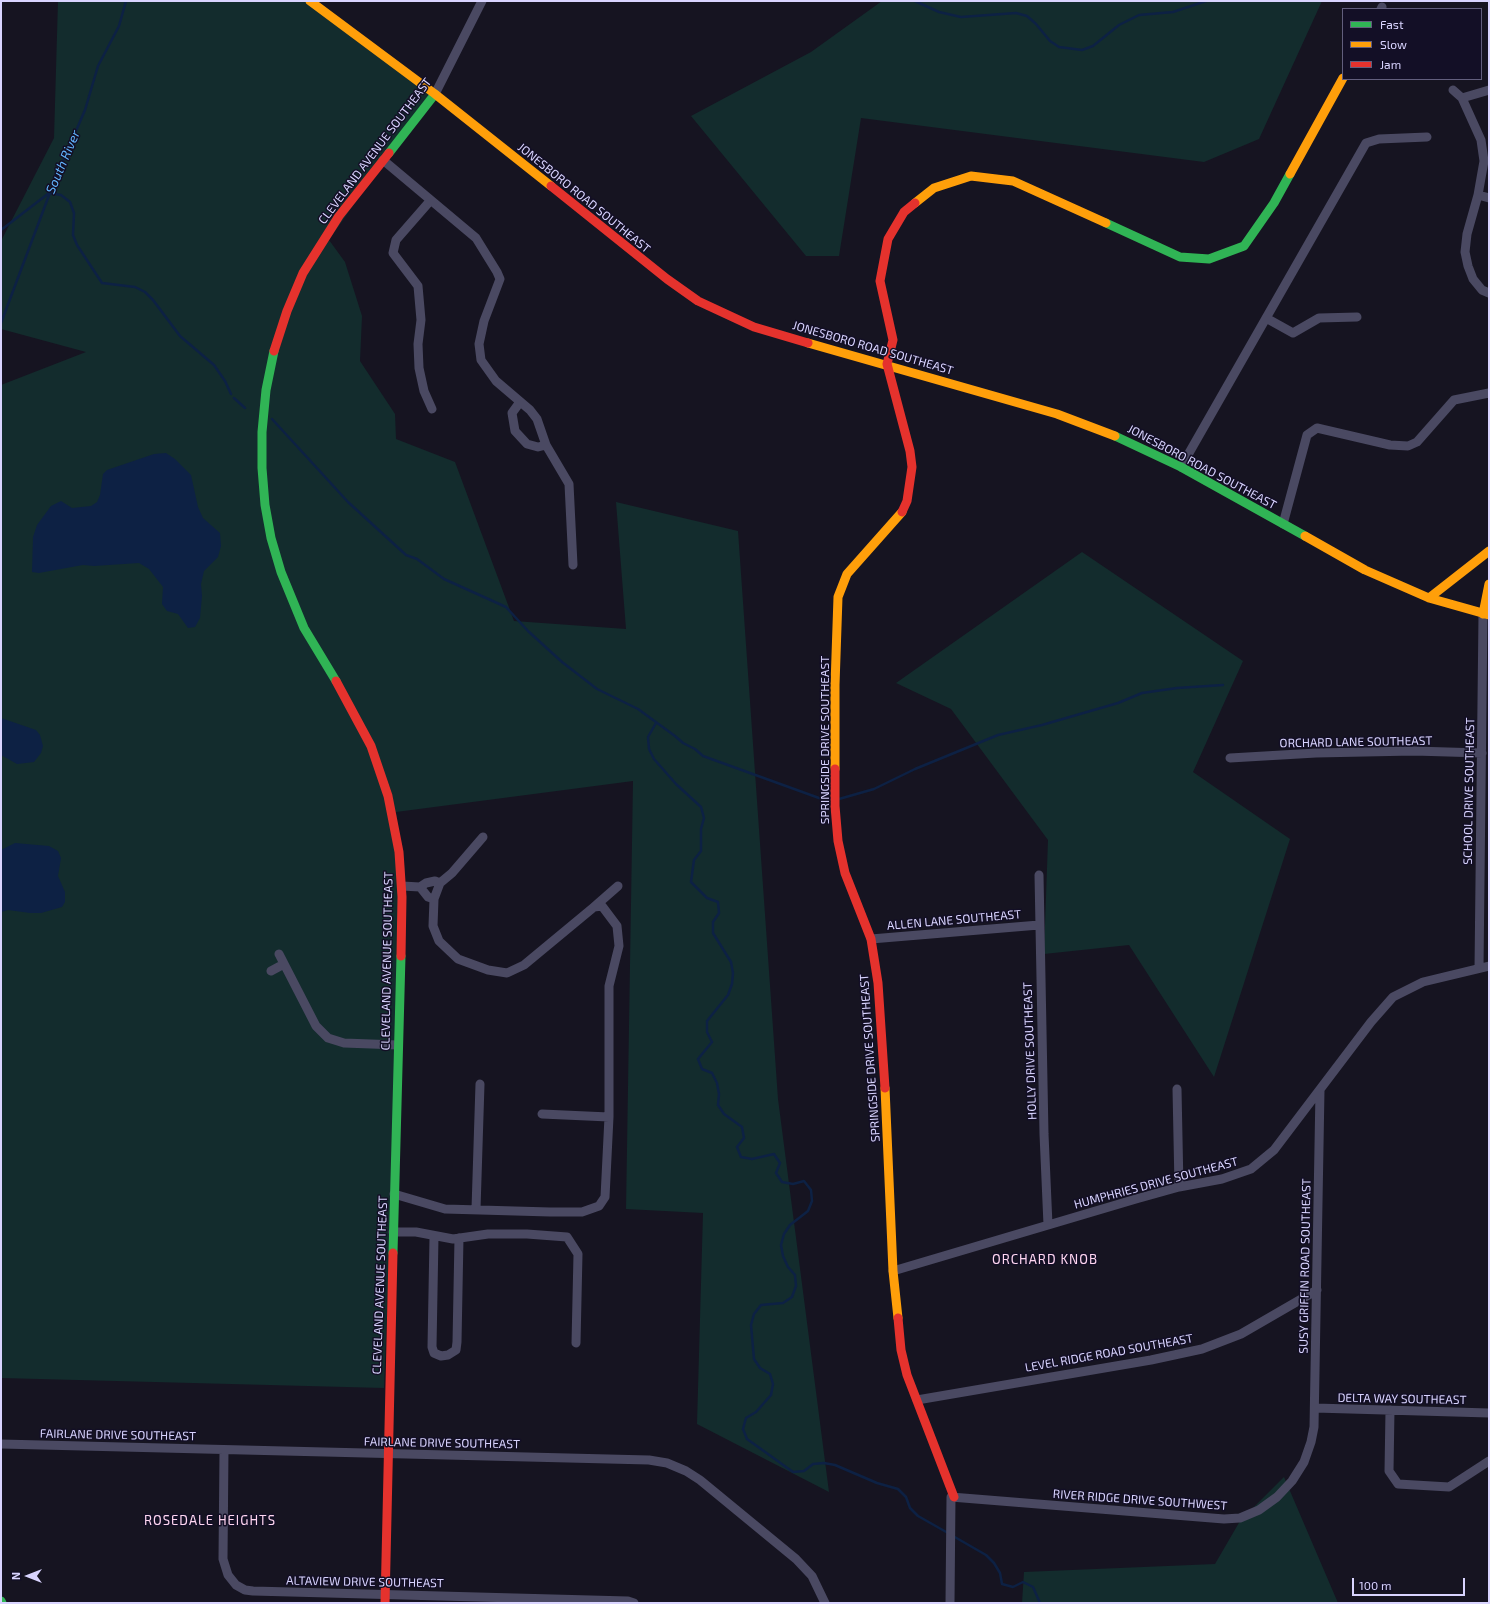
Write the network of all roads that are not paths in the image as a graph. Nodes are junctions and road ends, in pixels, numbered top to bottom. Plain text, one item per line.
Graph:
1 (310, 1) edge
2 (482, 1) edge
3 (1342, 80) edge
4 (1453, 90) dead end
5 (1489, 90) edge
6 (435, 94) junction
7 (1462, 98) junction
8 (1427, 137) dead end
9 (383, 160) junction
10 (1478, 195) junction
11 (1489, 198) edge
12 (430, 201) junction
13 (1489, 293) edge
14 (1357, 317) dead end
15 (1266, 318) junction
16 (887, 364) junction
17 (1489, 392) edge
18 (520, 402) junction
19 (432, 409) dead end
20 (546, 445) junction
21 (1181, 467) junction
22 (1282, 524) junction
23 (1489, 551) edge
24 (573, 565) dead end
25 (1489, 584) edge
26 (1429, 598) junction
27 (1486, 614) edge
28 (1482, 753) junction
29 (1230, 758) dead end
30 (483, 837) dead end
31 (1039, 876) dead end
32 (440, 883) junction
33 (402, 886) junction
34 (618, 886) dead end
35 (420, 887) junction
36 (434, 899) junction
37 (594, 907) junction
38 (1038, 925) junction
39 (871, 939) junction
40 (279, 954) dead end
41 (284, 964) junction
42 (1489, 966) edge
43 (1479, 968) junction
44 (271, 971) dead end
45 (398, 1045) junction
46 (480, 1084) dead end
47 (1177, 1089) dead end
48 (1320, 1090) junction
49 (542, 1114) dead end
50 (609, 1117) junction
51 (1179, 1187) junction
52 (394, 1194) junction
53 (476, 1209) junction
54 (1048, 1225) junction
55 (393, 1232) junction
56 (434, 1237) junction
57 (458, 1238) junction
58 (893, 1272) junction
59 (1317, 1290) junction
60 (576, 1343) dead end
61 (917, 1400) junction
62 (1315, 1408) junction
63 (1390, 1410) junction
64 (1489, 1413) edge
65 (1311, 1442) joint
66 (1, 1444) edge
67 (224, 1450) junction
68 (387, 1453) junction
69 (1489, 1461) edge
70 (954, 1497) junction
71 (385, 1599) edge
72 (634, 1603) edge
73 (825, 1603) edge
74 (950, 1603) edge

1 - 6 main road, JONESBORO ROAD SOUTHEAST
2 - 6 street, CLEVELAND AVENUE SOUTHEAST
3 - 16 main road
4 - 7 street
5 - 7 street
6 - 9 main road, CLEVELAND AVENUE SOUTHEAST
6 - 16 main road, JONESBORO ROAD SOUTHEAST
7 - 10 street
8 - 15 street
9 - 12 street
9 - 33 main road, CLEVELAND AVENUE SOUTHEAST
10 - 11 street
10 - 13 street
12 - 18 street
12 - 19 street
14 - 15 street
15 - 21 street
16 - 21 main road, JONESBORO ROAD SOUTHEAST
16 - 39 main road, SPRINGSIDE DRIVE SOUTHEAST
17 - 22 street
18 - 20 street
18 - 20 street
20 - 24 street
21 - 22 main road, JONESBORO ROAD SOUTHEAST
22 - 26 main road, JONESBORO ROAD SOUTHEAST
23 - 26 main road
25 - 27 main road
26 - 27 main road, JONESBORO ROAD SOUTHEAST
27 - 28 street, SCHOOL DRIVE SOUTHEAST
28 - 29 street, ORCHARD LANE SOUTHEAST
28 - 43 street, SCHOOL DRIVE SOUTHEAST
30 - 32 street
31 - 38 street, HOLLY DRIVE SOUTHEAST
32 - 35 street
32 - 36 street
33 - 35 street
33 - 45 main road, CLEVELAND AVENUE SOUTHEAST
34 - 37 street
35 - 36 street
36 - 37 street
37 - 50 street
38 - 39 street, ALLEN LANE SOUTHEAST
38 - 54 street, HOLLY DRIVE SOUTHEAST
39 - 58 main road, SPRINGSIDE DRIVE SOUTHEAST
40 - 41 street
41 - 44 street
41 - 45 street
42 - 43 street, HUMPHRIES DRIVE SOUTHEAST
43 - 48 street, HUMPHRIES DRIVE SOUTHEAST
45 - 52 main road, CLEVELAND AVENUE SOUTHEAST
46 - 53 street
47 - 51 street
48 - 51 street, HUMPHRIES DRIVE SOUTHEAST
48 - 59 street, SUSY GRIFFIN ROAD SOUTHEAST
49 - 50 street
50 - 53 street
51 - 54 street, HUMPHRIES DRIVE SOUTHEAST
52 - 53 street
52 - 55 main road, CLEVELAND AVENUE SOUTHEAST
54 - 58 street, HUMPHRIES DRIVE SOUTHEAST
55 - 56 street
55 - 68 main road, CLEVELAND AVENUE SOUTHEAST
56 - 57 street
56 - 57 street
57 - 60 street
58 - 61 main road, SPRINGSIDE DRIVE SOUTHEAST
59 - 61 street, LEVEL RIDGE ROAD SOUTHEAST
59 - 62 street, SUSY GRIFFIN ROAD SOUTHEAST
61 - 70 main road, SPRINGSIDE DRIVE SOUTHEAST
62 - 63 street, DELTA WAY SOUTHEAST
62 - 65 street, SUSY GRIFFIN ROAD SOUTHEAST
63 - 64 street, DELTA WAY SOUTHEAST
63 - 69 street
65 - 70 street, RIVER RIDGE DRIVE SOUTHWEST
66 - 67 street, FAIRLANE DRIVE SOUTHEAST
67 - 68 street, FAIRLANE DRIVE SOUTHEAST
67 - 71 street, ALTAVIEW DRIVE SOUTHEAST
68 - 71 main road, CLEVELAND AVENUE SOUTHEAST
68 - 73 street, FAIRLANE DRIVE SOUTHEAST
70 - 74 street
71 - 72 street, ALTAVIEW DRIVE SOUTHEAST

